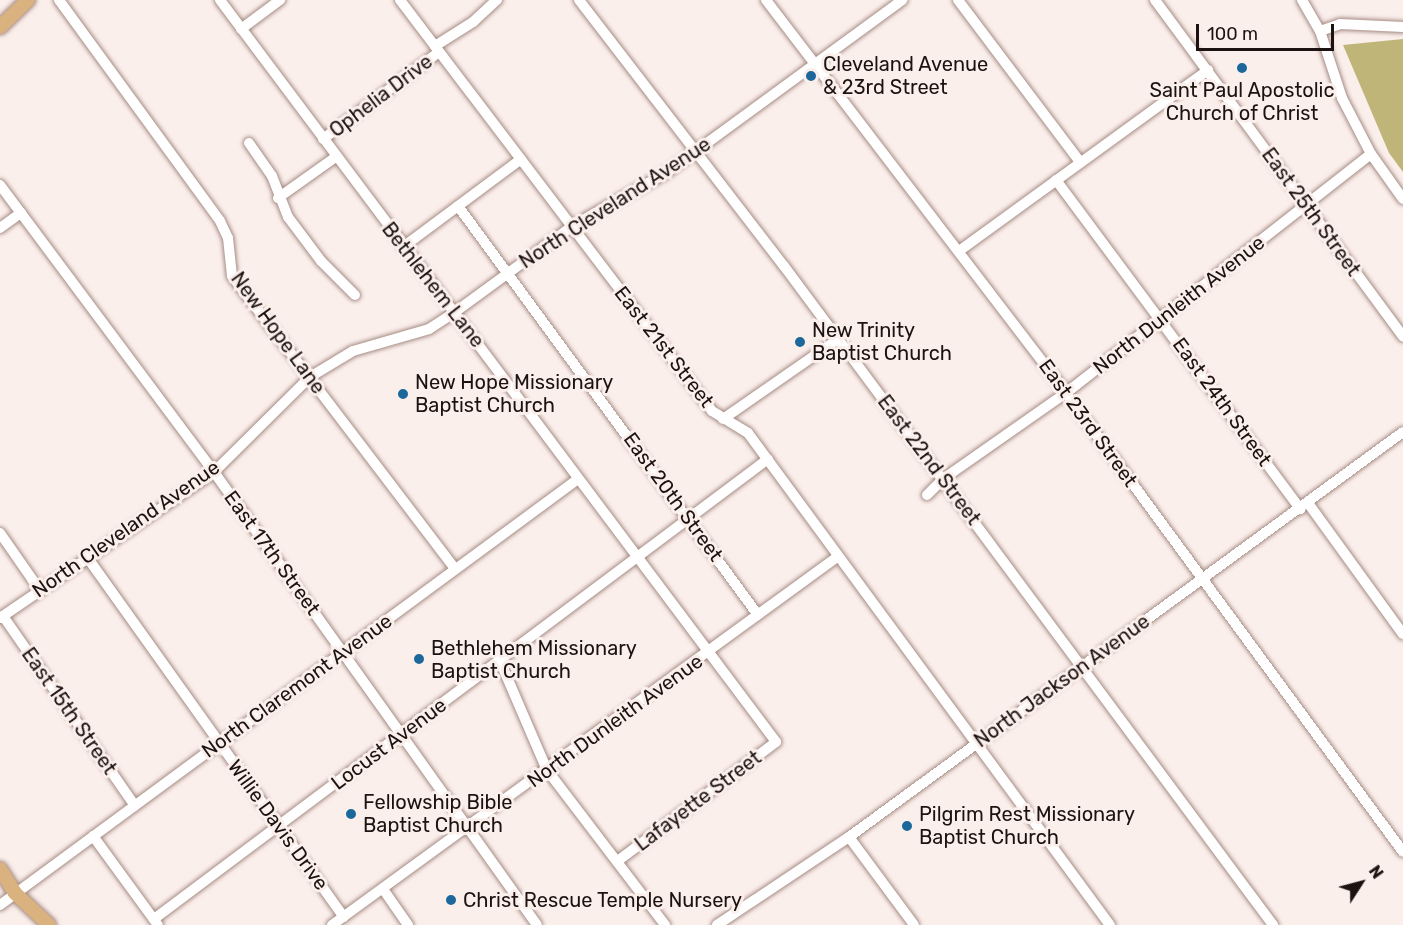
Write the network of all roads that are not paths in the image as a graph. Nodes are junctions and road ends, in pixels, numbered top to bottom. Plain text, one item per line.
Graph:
1 (28, 0) edge
2 (59, 0) edge
3 (220, 0) edge
4 (280, 0) edge
5 (400, 0) edge
6 (497, 0) edge
7 (579, 0) edge
8 (766, 0) edge
9 (902, 0) edge
10 (958, 0) edge
11 (1155, 0) edge
12 (1302, 0) edge
13 (0, 27) edge
14 (1403, 27) edge
15 (241, 29) junction
16 (1320, 31) junction
17 (437, 49) junction
18 (815, 66) junction
19 (1208, 70) junction
20 (323, 139) junction
21 (249, 143) dead end
22 (696, 152) junction
23 (1371, 154) junction
24 (337, 156) junction
25 (521, 159) junction
26 (1080, 162) junction
27 (1056, 180) junction
28 (0, 185) edge
29 (278, 198) junction
30 (1403, 199) edge
31 (458, 206) junction
32 (1306, 208) junction
33 (21, 213) junction
34 (571, 227) junction
35 (0, 228) edge
36 (402, 246) junction
37 (959, 251) junction
38 (510, 272) junction
39 (355, 296) dead end
40 (455, 312) junction
41 (1161, 319) junction
42 (1403, 336) edge
43 (838, 339) junction
44 (310, 377) junction
45 (1066, 393) junction
46 (723, 419) junction
47 (1403, 432) edge
48 (768, 459) junction
49 (214, 472) junction
50 (578, 478) junction
51 (943, 479) junction
52 (927, 495) dead end
53 (1304, 506) junction
54 (690, 520) junction
55 (0, 533) edge
56 (87, 557) junction
57 (837, 557) junction
58 (638, 559) junction
59 (455, 569) junction
60 (1202, 579) junction
61 (39, 589) junction
62 (758, 615) junction
63 (2, 617) edge
64 (1403, 634) edge
65 (343, 652) junction
66 (707, 653) junction
67 (500, 661) junction
68 (1083, 666) junction
69 (400, 735) junction
70 (776, 742) joint
71 (219, 743) junction
72 (976, 744) junction
73 (548, 770) junction
74 (135, 806) junction
75 (281, 826) junction
76 (468, 829) junction
77 (93, 836) junction
78 (849, 837) junction
79 (1403, 852) edge
80 (619, 860) junction
81 (0, 869) edge
82 (383, 889) junction
83 (15, 893) junction
84 (0, 905) edge
85 (344, 917) junction
86 (156, 922) edge
87 (49, 925) edge
88 (332, 925) edge
89 (408, 925) edge
90 (537, 925) edge
91 (665, 925) edge
92 (717, 925) edge
93 (914, 925) edge
94 (1110, 925) edge
95 (1273, 925) edge

1 - 13 main road
2 - 44 street, New Hope Lane
3 - 15 street, Bethlehem Lane
4 - 15 street
5 - 17 street, East 21st Street
6 - 17 street, Ophelia Drive
7 - 22 street, East 22nd Street
8 - 18 street, East 23rd Street
9 - 18 street, North Cleveland Avenue
10 - 26 street
11 - 19 street, East 25th Street
12 - 16 street
14 - 16 street
15 - 20 street, Bethlehem Lane
16 - 23 street
17 - 20 street, Ophelia Drive
17 - 25 street, East 21st Street
18 - 22 street, North Cleveland Avenue
18 - 37 street, East 23rd Street
19 - 26 street
19 - 32 street, East 25th Street
20 - 24 street, Bethlehem Lane
21 - 29 street
22 - 34 street, North Cleveland Avenue
22 - 43 street, East 22nd Street
23 - 30 street
23 - 32 street, North Dunleith Avenue
24 - 29 street
24 - 36 street, Bethlehem Lane
25 - 31 street
25 - 34 street, East 21st Street
26 - 27 street
27 - 37 street
27 - 41 street, East 24th Street
28 - 33 street, East 17th Street
29 - 39 street
31 - 36 street
31 - 38 street, East 20th Street
32 - 41 street, North Dunleith Avenue
32 - 42 street, East 25th Street
33 - 35 street
33 - 49 street, East 17th Street
34 - 38 street, North Cleveland Avenue
34 - 46 street, East 21st Street
36 - 40 street, Bethlehem Lane
37 - 45 street, East 23rd Street
38 - 40 street, North Cleveland Avenue
38 - 54 street, East 20th Street
40 - 44 street, North Cleveland Avenue
40 - 50 street, Bethlehem Lane
41 - 45 street, North Dunleith Avenue
41 - 53 street, East 24th Street
43 - 46 street
43 - 51 street, East 22nd Street
44 - 49 street, North Cleveland Avenue
44 - 59 street, New Hope Lane
45 - 51 street, North Dunleith Avenue
45 - 60 street, East 23rd Street
46 - 48 street, East 21st Street
47 - 53 street, North Jackson Avenue
48 - 54 street, Locust Avenue
48 - 57 street, East 21st Street
49 - 56 street, North Cleveland Avenue
49 - 65 street, East 17th Street
50 - 58 street, Bethlehem Lane
50 - 59 street, North Claremont Avenue
51 - 52 street, North Dunleith Avenue
51 - 68 street, East 22nd Street
53 - 60 street, North Jackson Avenue
53 - 64 street, East 24th Street
54 - 58 street, Locust Avenue
54 - 62 street, East 20th Street
55 - 61 street
56 - 61 street, North Cleveland Avenue
56 - 71 street, Willie Davis Drive
57 - 62 street, North Dunleith Avenue
57 - 72 street, East 21st Street
58 - 66 street, Bethlehem Lane
58 - 67 street, Locust Avenue
59 - 65 street, North Claremont Avenue
60 - 68 street, North Jackson Avenue
60 - 79 street, East 23rd Street
61 - 63 street, North Cleveland Avenue
62 - 66 street, North Dunleith Avenue
63 - 74 street, East 15th Street
65 - 69 street, East 17th Street
65 - 71 street, North Claremont Avenue
66 - 70 street, Bethlehem Lane
66 - 73 street, North Dunleith Avenue
67 - 69 street, Locust Avenue
67 - 73 street
68 - 72 street, North Jackson Avenue
68 - 95 street, East 22nd Street
69 - 75 street, Locust Avenue
69 - 76 street, East 17th Street
70 - 80 street, Lafayette Street
71 - 74 street, North Claremont Avenue
71 - 75 street, Willie Davis Drive
72 - 78 street, North Jackson Avenue
72 - 94 street, East 21st Street
73 - 76 street, North Dunleith Avenue
73 - 80 street
74 - 77 street, North Claremont Avenue
75 - 85 street, Willie Davis Drive
75 - 86 street, Locust Avenue
76 - 82 street, North Dunleith Avenue
76 - 90 street, East 17th Street
77 - 83 street, North Claremont Avenue
77 - 86 street
78 - 92 street, North Jackson Avenue
78 - 93 street
80 - 91 street
81 - 83 main road
82 - 85 street, North Dunleith Avenue
82 - 89 street
83 - 84 street, North Claremont Avenue
83 - 87 main road
85 - 88 street, North Dunleith Avenue

